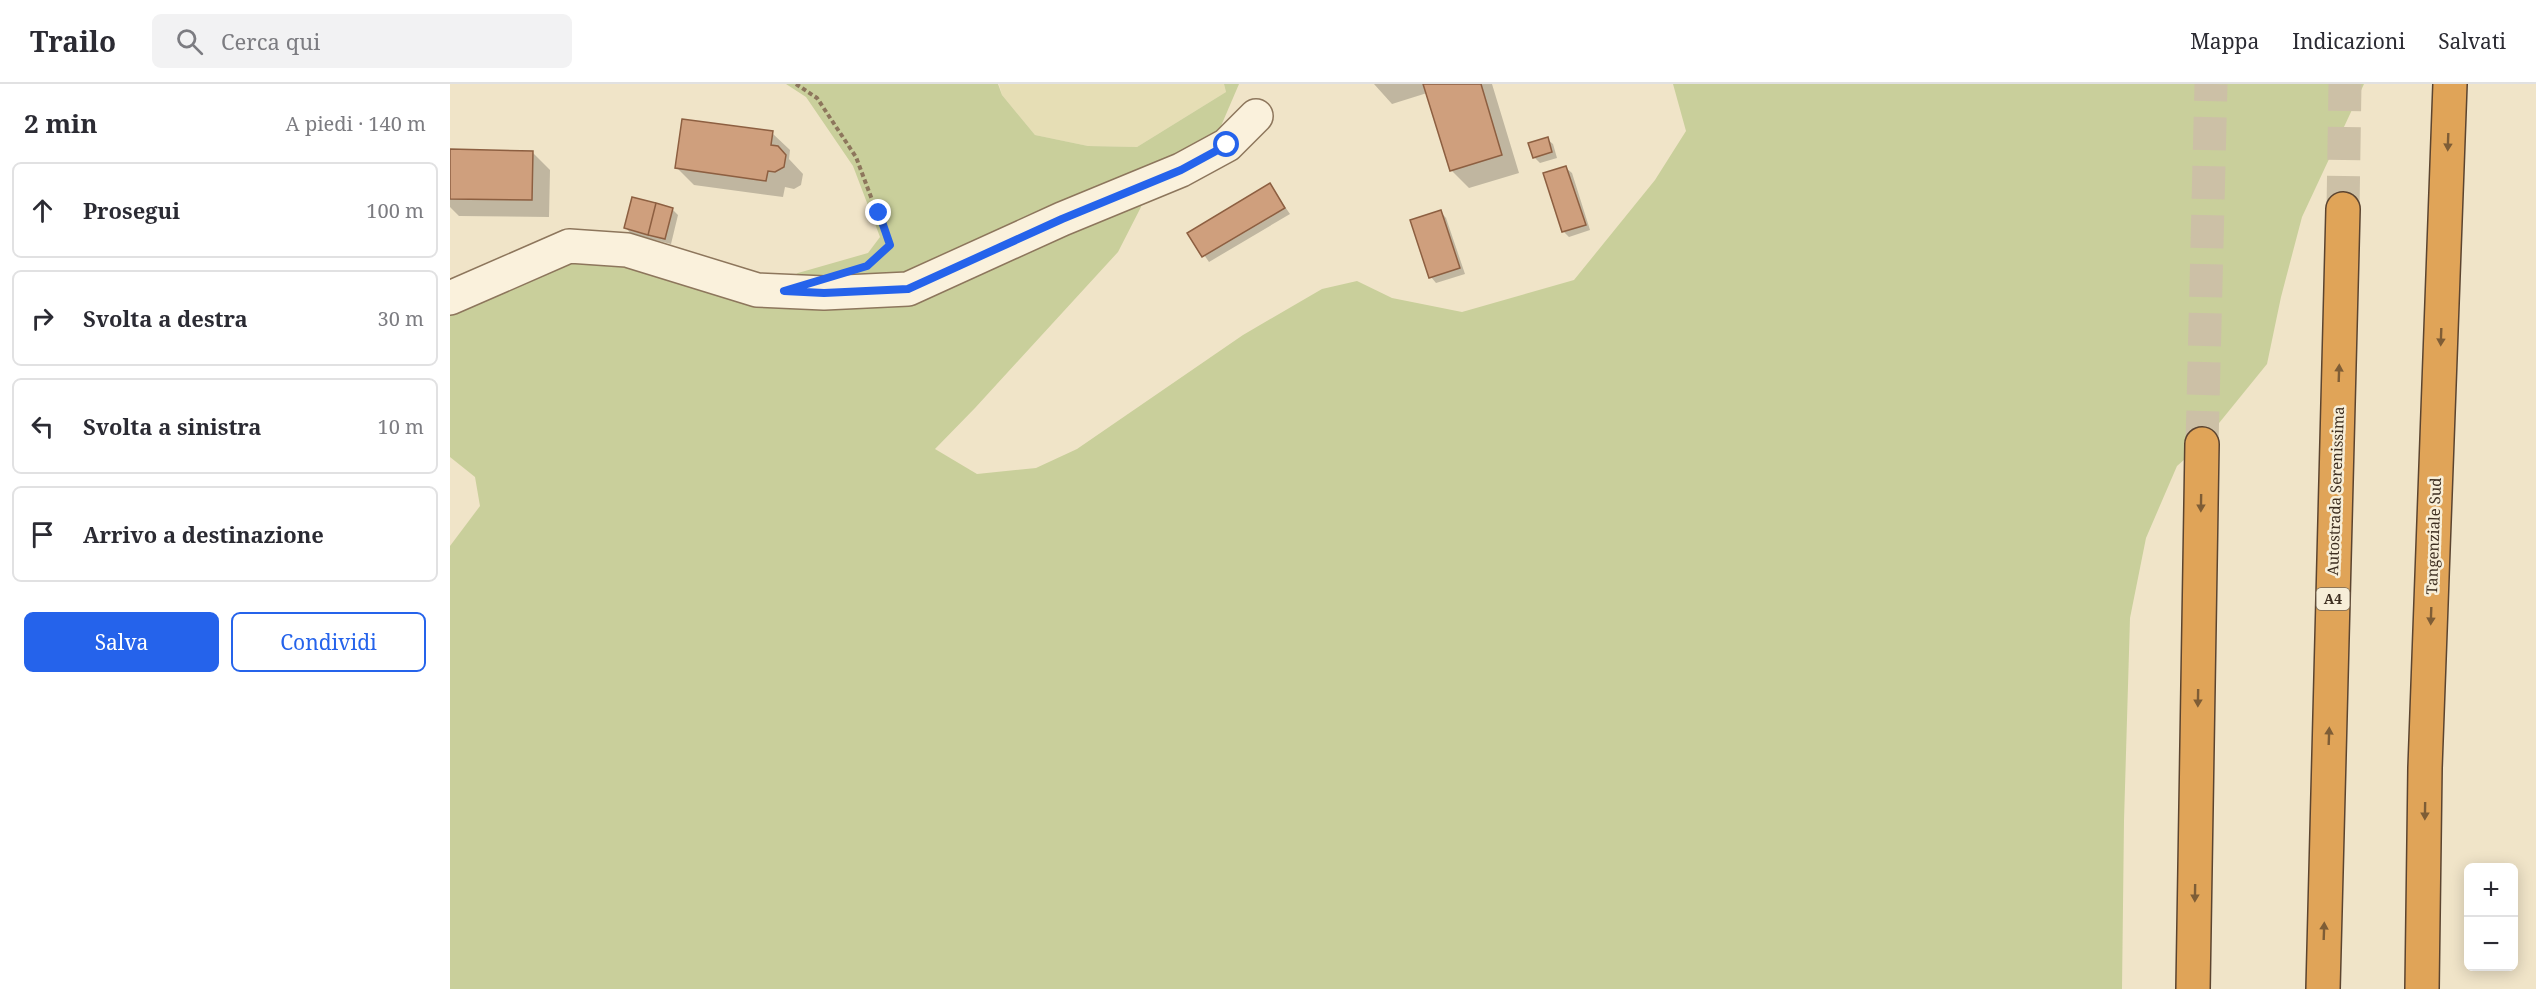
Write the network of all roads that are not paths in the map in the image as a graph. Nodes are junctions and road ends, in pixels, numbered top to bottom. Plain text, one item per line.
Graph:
1 (2450, 84) edge
2 (1256, 116) dead end
3 (2343, 208) tunnel mouth
4 (450, 298) edge
5 (2202, 444) tunnel mouth
6 (2193, 989) edge
7 (2323, 989) edge
8 (2422, 989) edge

1 -> 8 highway, Tangenziale Sud
2 - 4 street
7 -> 3 highway, Autostrada Serenissima / A4
5 -> 6 highway

